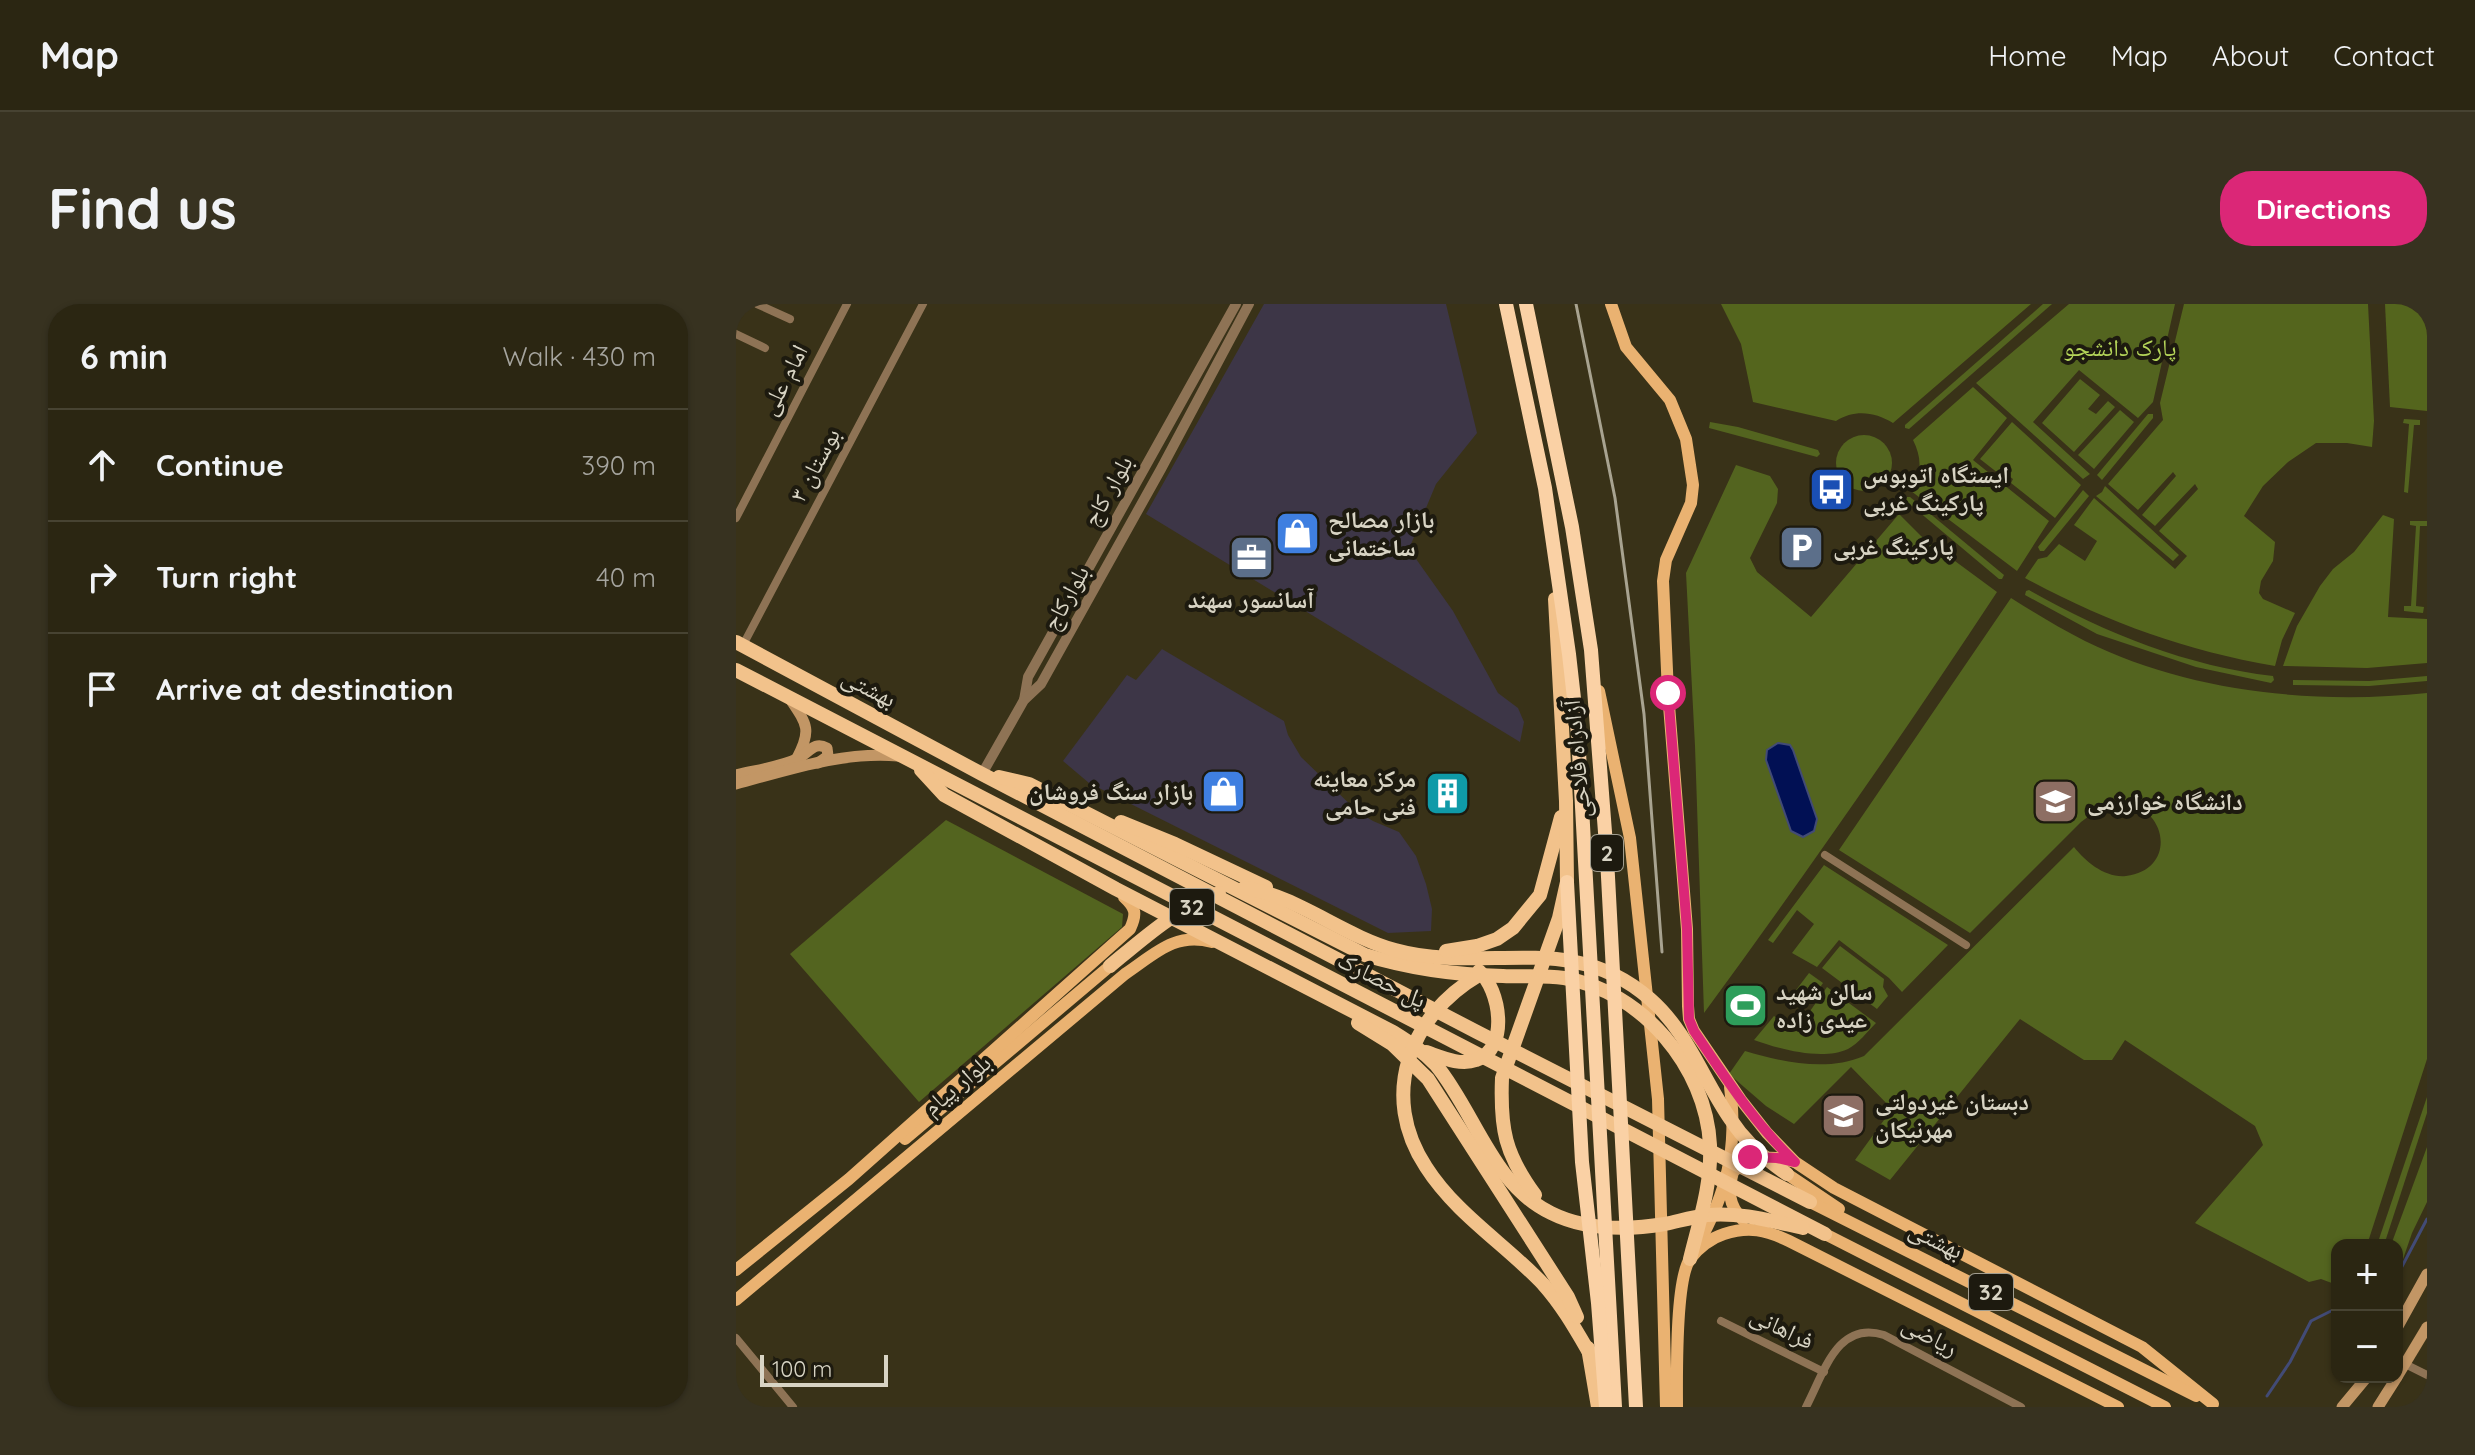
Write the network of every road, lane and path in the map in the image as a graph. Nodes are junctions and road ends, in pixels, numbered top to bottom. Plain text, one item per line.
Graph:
1 (757, 304) edge
2 (847, 304) edge
3 (923, 304) edge
4 (1236, 304) edge
5 (1249, 304) edge
6 (1506, 304) edge
7 (1526, 304) edge
8 (1611, 304) edge
9 (790, 319) dead end
10 (736, 334) edge
11 (765, 348) dead end
12 (1161, 469) joint
13 (736, 518) edge
14 (1552, 539) junction
15 (739, 643) edge
16 (1591, 650) junction
17 (736, 670) edge
18 (789, 699) junction
19 (1024, 700) junction
20 (899, 756) junction
21 (797, 759) junction
22 (817, 764) junction
23 (918, 766) junction
24 (982, 774) junction
25 (736, 775) edge
26 (736, 784) edge
27 (1566, 801) junction
28 (1098, 819) junction
29 (1825, 855) dead end
30 (1567, 882) junction
31 (1116, 889) junction
32 (1130, 929) junction
33 (1221, 944) junction
34 (1966, 945) dead end
35 (1107, 949) junction
36 (1447, 951) junction
37 (1156, 953) junction
38 (1524, 957) junction
39 (1110, 966) joint
40 (1125, 974) junction
41 (1341, 1005) junction
42 (1422, 1050) junction
43 (1729, 1083) junction
44 (1791, 1168) junction
45 (849, 1179) junction
46 (1810, 1202) joint
47 (1548, 1212) junction
48 (1750, 1228) junction
49 (1871, 1232) junction
50 (1825, 1234) junction
51 (1690, 1259) junction
52 (736, 1270) edge
53 (2427, 1274) edge
54 (736, 1300) edge
55 (2403, 1317) edge
56 (1721, 1321) dead end
57 (2427, 1327) edge
58 (736, 1338) edge
59 (1590, 1354) junction
60 (2405, 1364) junction
61 (2403, 1367) edge
62 (1824, 1372) junction
63 (2427, 1375) edge
64 (2362, 1383) edge
65 (2393, 1383) edge
66 (2216, 1406) edge
67 (793, 1407) edge
68 (1598, 1407) edge
69 (1606, 1407) edge
70 (1615, 1407) edge
71 (1636, 1407) edge
72 (1666, 1407) edge
73 (1677, 1407) edge
74 (1806, 1407) edge
75 (2021, 1407) edge
76 (2118, 1407) edge
77 (2165, 1407) edge
78 (2342, 1407) edge
79 (2378, 1407) edge

1 - 9 street
2 - 13 street, امام علی
3 - 15 street, بوستان ۳
4 - 19 street, بلوار کاج
5 - 12 street, بلوار کاج
6 - 14 highway, آزادراه فلاحی / 2
7 - 16 highway, آزادراه فلاحی / 2
8 - 43 main road
10 - 11 street
12 - 19 street, بلوارکاج
14 - 27 highway
14 - 70 highway, آزادراه فلاحی / 2
15 - 24 highway, بهشتی / 32
16 - 71 highway, آزادراه فلاحی / 2
16 - 72 main road
17 - 18 highway, بهشتی / 32
18 - 20 highway, بهشتی / 32
18 - 21 main road
19 - 24 street
20 - 22 main road
20 - 23 highway, بهشتی / 32
21 - 22 main road
21 - 25 main road
22 - 26 main road
23 - 31 highway
23 - 50 highway, پل حصارک / 32
24 - 28 highway
24 - 46 highway, پل حصارک / 32
27 - 30 highway
27 - 36 highway
28 - 36 highway
28 - 51 highway
29 - 34 street
30 - 47 highway
30 - 69 highway
31 - 32 main road
31 - 33 highway
32 - 35 main road, بلوار پیام
32 - 37 main road
33 - 37 main road, بلوار پیام
33 - 41 highway
35 - 40 main road
35 - 45 main road, بلوار پیام
36 - 42 highway
37 - 40 main road, بلوار پیام
38 - 39 highway
38 - 44 highway
38 - 59 highway
39 - 45 main road
40 - 54 main road, بلوار پیام
41 - 42 highway
41 - 59 highway
42 - 47 highway
43 - 44 main road
43 - 51 main road
44 - 48 main road
44 - 49 main road
44 - 66 main road
45 - 52 main road, بلوار پیام
46 - 49 main road, بهشتى / 32
47 - 50 highway
48 - 51 main road
48 - 76 main road
49 - 66 main road, بهشتى / 32
50 - 77 main road, بهشتى / 32
51 - 73 main road
53 - 55 main road
56 - 62 street, فراهانی
57 - 60 main road
58 - 67 street
59 - 68 highway
60 - 61 main road
60 - 63 street
62 - 74 street, ریاضی
62 - 75 street, ریاضی
64 - 78 main road
65 - 79 main road

